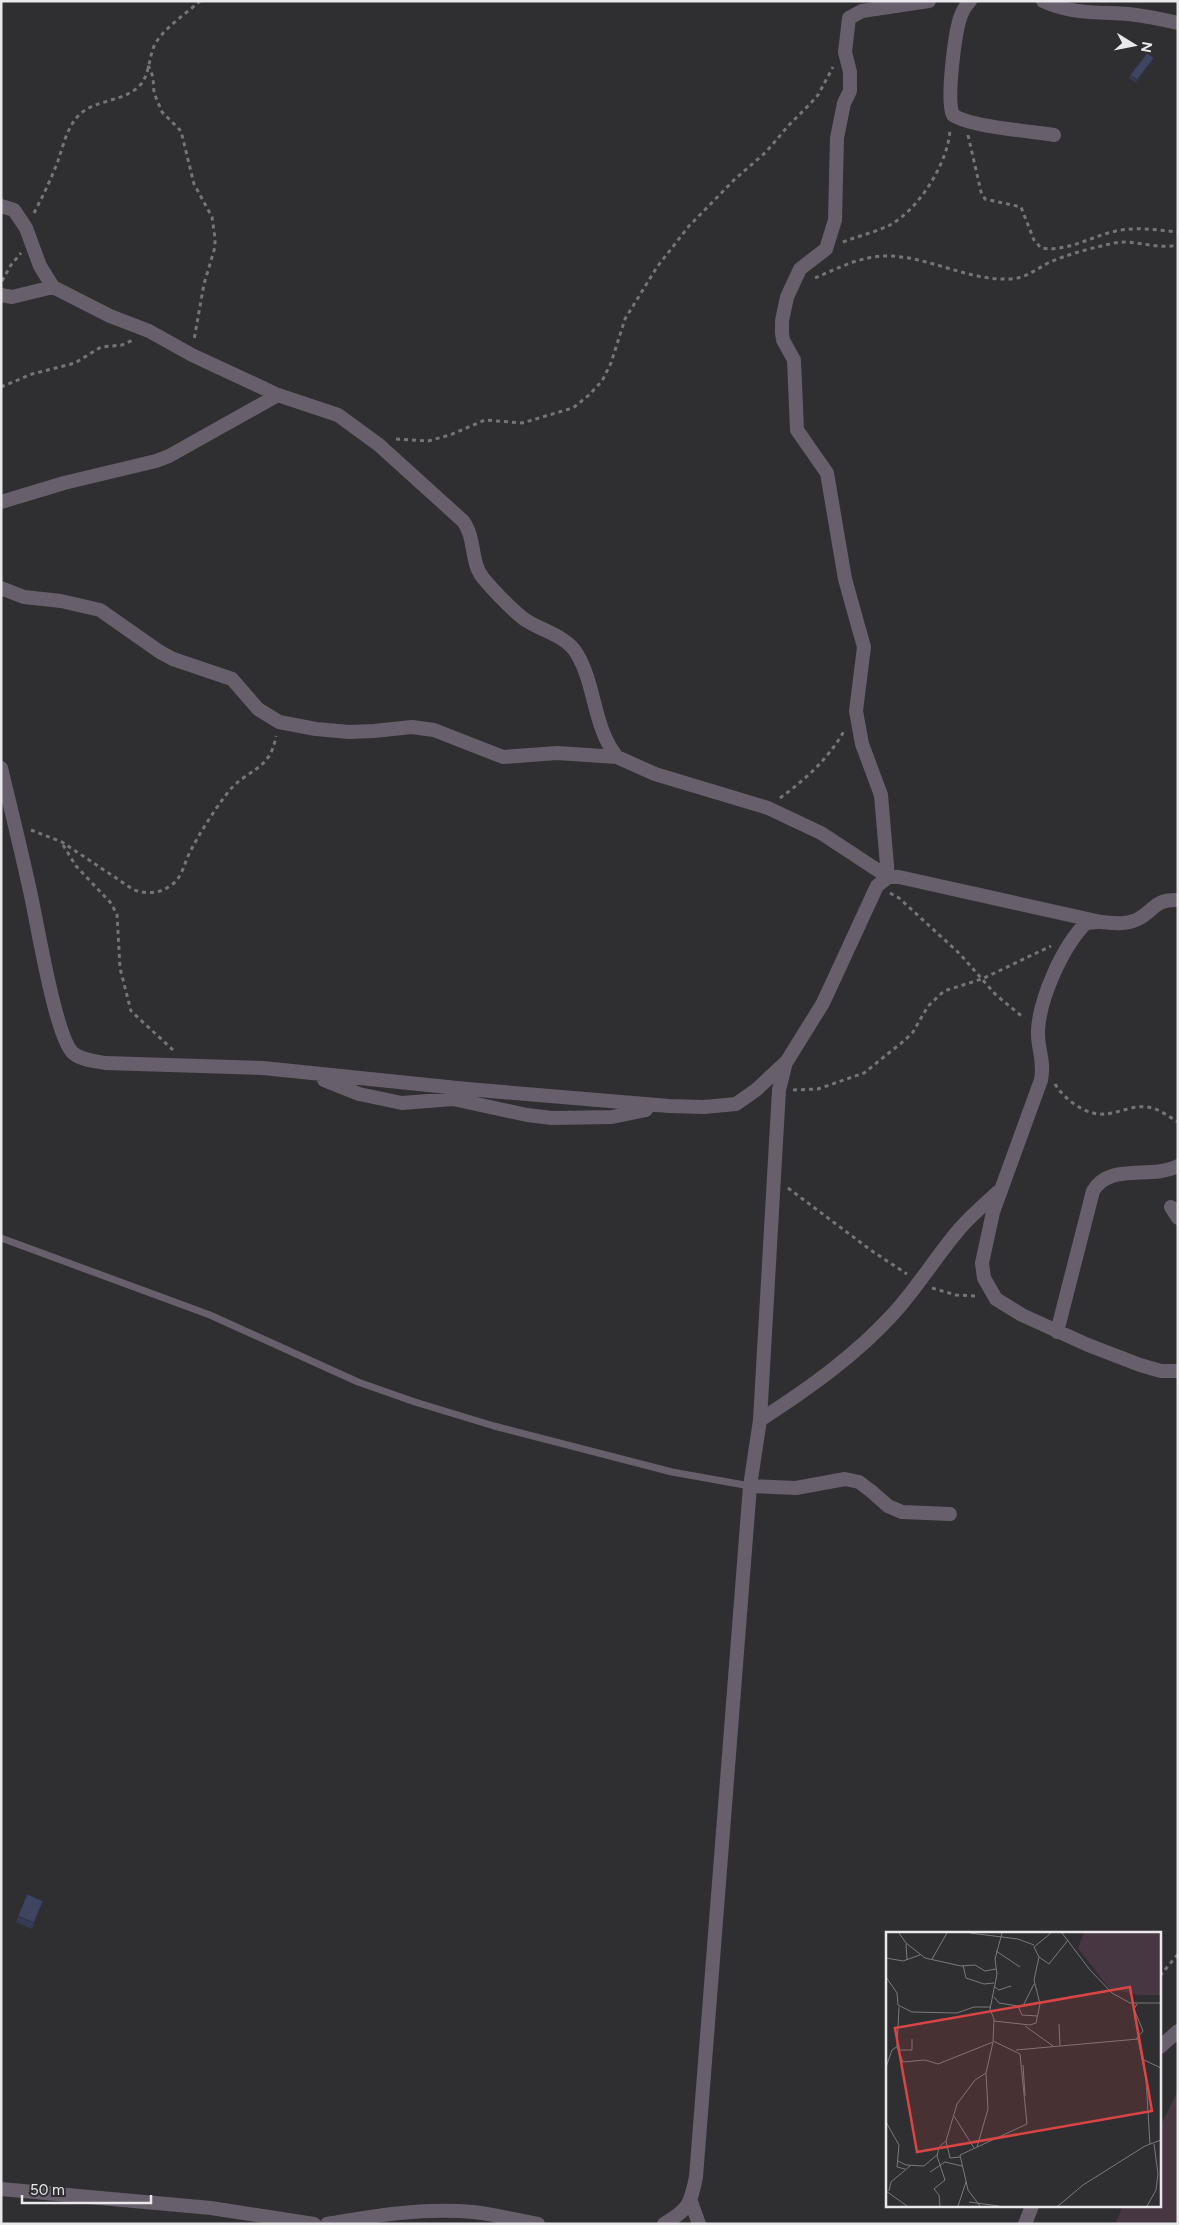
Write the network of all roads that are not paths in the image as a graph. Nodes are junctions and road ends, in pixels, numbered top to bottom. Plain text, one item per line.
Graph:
1 (929, 1) edge
2 (970, 1) edge
3 (1044, 1) edge
4 (1178, 22) edge
5 (1054, 135) dead end
6 (1, 206) edge
7 (53, 287) junction
8 (1, 296) edge
9 (278, 395) junction
10 (1, 502) edge
11 (1, 588) edge
12 (617, 757) junction
13 (1, 768) edge
14 (882, 882) junction
15 (1178, 900) edge
16 (1101, 922) junction
17 (787, 1061) junction
18 (306, 1074) junction
19 (779, 1090) junction
20 (736, 1104) junction
21 (669, 1106) junction
22 (1178, 1166) edge
23 (998, 1192) junction
24 (1, 1238) edge
25 (1058, 1332) junction
26 (1178, 1371) edge
27 (760, 1420) junction
28 (750, 1486) junction
29 (950, 1514) dead end
30 (1178, 2031) edge
31 (1162, 2045) edge
32 (1, 2189) edge
33 (691, 2202) junction
34 (1031, 2208) edge
35 (500, 2221) edge
36 (314, 2224) edge
37 (327, 2224) edge
38 (538, 2224) edge
39 (664, 2224) edge
40 (699, 2224) edge
41 (1025, 2224) edge

1 - 14 street
2 - 5 street
3 - 4 street
6 - 7 street
7 - 8 street
7 - 9 street
9 - 10 street
9 - 12 street
11 - 12 street
12 - 14 street
13 - 18 street
14 - 16 street
14 - 17 street
15 - 16 street
16 - 23 street
17 - 19 street
17 - 20 street
18 - 21 street
18 - 21 street
19 - 20 street
19 - 27 street
20 - 21 street
22 - 25 street
23 - 25 street
23 - 27 street
24 - 28 lane
25 - 26 street
27 - 28 street
28 - 29 street
28 - 33 street
30 - 31 street
32 - 36 street
33 - 39 street
33 - 40 street
34 - 41 street
35 - 37 street
35 - 38 street

